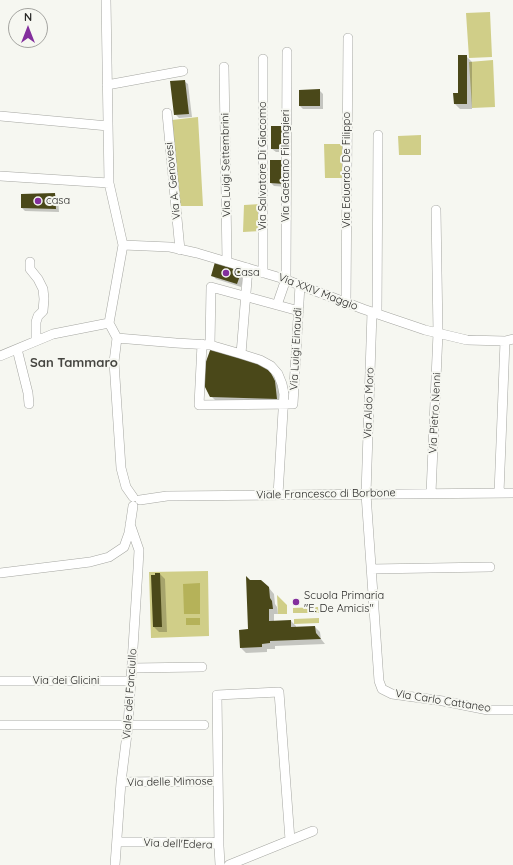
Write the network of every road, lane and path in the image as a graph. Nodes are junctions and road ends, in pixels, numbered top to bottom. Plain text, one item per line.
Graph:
1 (106, 0) edge
2 (348, 38) dead end
3 (287, 52) dead end
4 (262, 59) dead end
5 (224, 67) dead end
6 (184, 71) dead end
7 (107, 85) junction
8 (167, 113) dead end
9 (0, 116) edge
10 (108, 126) junction
11 (378, 135) dead end
12 (0, 176) edge
13 (109, 183) junction
14 (436, 210) dead end
15 (123, 245) junction
16 (180, 250) junction
17 (30, 262) dead end
18 (228, 262) junction
19 (248, 268) junction
20 (263, 272) junction
21 (286, 279) junction
22 (300, 285) junction
23 (246, 296) junction
24 (346, 303) junction
25 (277, 305) junction
26 (298, 311) junction
27 (375, 313) junction
28 (109, 323) junction
29 (438, 333) junction
30 (116, 338) junction
31 (509, 340) edge
32 (36, 341) junction
33 (206, 345) junction
34 (17, 349) junction
35 (241, 354) junction
36 (0, 356) edge
37 (29, 404) dead end
38 (283, 404) junction
39 (431, 493) junction
40 (499, 493) junction
41 (513, 493) edge
42 (366, 494) junction
43 (278, 495) junction
44 (135, 501) junction
45 (130, 524) junction
46 (490, 567) dead end
47 (371, 569) junction
48 (0, 573) edge
49 (202, 667) dead end
50 (132, 668) junction
51 (0, 681) edge
52 (131, 681) junction
53 (379, 681) joint
54 (513, 710) edge
55 (0, 725) edge
56 (204, 725) dead end
57 (128, 726) junction
58 (218, 781) junction
59 (121, 782) junction
60 (313, 831) dead end
61 (290, 840) junction
62 (117, 842) junction
63 (219, 846) junction
64 (115, 865) edge
65 (220, 865) edge
66 (228, 865) edge

1 - 7 street
2 - 24 street, Via Eduardo De Filippo
3 - 21 street, Via Gaetano Filangieri
4 - 20 street, Via Salvatore Di Giacomo
5 - 18 street, Via Luigi Settembrini
6 - 7 street
7 - 10 street
8 - 16 street, Via A. Genovesi
9 - 10 street
10 - 13 street
11 - 27 street, Via Aldo Moro
12 - 13 street
13 - 15 street
14 - 29 street, Via Pietro Nenni
15 - 16 street, Via XXIV Maggio
15 - 28 street
16 - 18 street, Via XXIV Maggio
17 - 32 street
18 - 19 street, Via XXIV Maggio
19 - 20 street, Via XXIV Maggio
19 - 23 street
20 - 21 street, Via XXIV Maggio
21 - 22 street, Via XXIV Maggio
21 - 25 street, Via Gaetano Filangieri
22 - 24 street, Via XXIV Maggio
22 - 26 street, Via Luigi Einaudi
23 - 25 street
23 - 33 street
23 - 35 street
24 - 27 street, Via XXIV Maggio
25 - 26 street
26 - 38 street, Via Luigi Einaudi
27 - 29 street, Via XXIV Maggio
27 - 42 street, Via Aldo Moro
28 - 30 street
28 - 32 street
29 - 31 street, Via XXIV Maggio
29 - 39 street, Via Pietro Nenni
30 - 33 street
30 - 44 street
31 - 40 street
32 - 34 street
33 - 35 street
33 - 38 street
34 - 36 street
34 - 37 street
35 - 38 street
38 - 43 street
39 - 40 street, Viale Francesco di Borbone
39 - 42 street, Viale Francesco di Borbone
40 - 41 street, Viale Francesco di Borbone
42 - 43 street, Viale Francesco di Borbone
42 - 47 street, Via Aldo Moro
43 - 44 street, Viale Francesco di Borbone
44 - 45 street
45 - 48 street
45 - 50 street, Viale del Fanciullo
46 - 47 street
47 - 53 street, Via Aldo Moro
49 - 50 street
50 - 52 street, Viale del Fanciullo
51 - 52 street, Via dei Glicini
52 - 57 street, Viale del Fanciullo
53 - 54 street, Via Carlo Cattaneo
55 - 57 street
56 - 57 street
57 - 59 street, Viale del Fanciullo
58 - 59 street, Via delle Mimose
58 - 61 street
58 - 63 street
59 - 62 street, Viale del Fanciullo
60 - 61 street
61 - 66 street
62 - 63 street, Via dell'Edera
62 - 64 street, Viale del Fanciullo
63 - 65 street, Via dell'Edera

